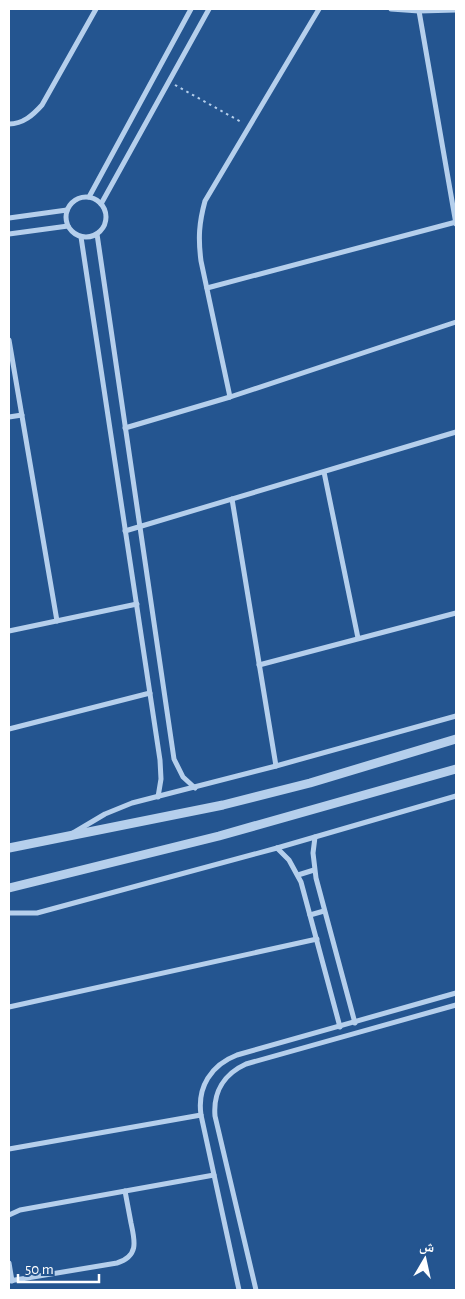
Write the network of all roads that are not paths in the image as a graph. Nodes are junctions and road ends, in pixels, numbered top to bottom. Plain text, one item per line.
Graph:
1 (96, 9) edge
2 (191, 9) edge
3 (209, 9) edge
4 (319, 9) edge
5 (391, 9) edge
6 (456, 10) edge
7 (419, 11) junction
8 (9, 124) edge
9 (90, 197) junction
10 (101, 204) junction
11 (67, 210) junction
12 (9, 218) edge
13 (456, 223) edge
14 (68, 226) junction
15 (9, 234) edge
16 (97, 234) junction
17 (81, 237) junction
18 (207, 288) junction
19 (456, 322) edge
20 (9, 340) edge
21 (230, 397) junction
22 (22, 415) junction
23 (9, 417) edge
24 (125, 428) junction
25 (456, 432) edge
26 (324, 472) junction
27 (232, 499) junction
28 (140, 527) junction
29 (126, 531) junction
30 (137, 604) junction
31 (456, 614) edge
32 (57, 621) junction
33 (9, 631) edge
34 (358, 638) junction
35 (259, 665) junction
36 (150, 693) junction
37 (456, 716) edge
38 (9, 729) edge
39 (456, 739) edge
40 (276, 766) junction
41 (456, 769) edge
42 (194, 788) junction
43 (456, 796) edge
44 (158, 797) junction
45 (68, 836) junction
46 (315, 837) junction
47 (9, 848) edge
48 (277, 848) junction
49 (314, 870) junction
50 (298, 875) junction
51 (9, 888) edge
52 (324, 911) junction
53 (9, 913) edge
54 (310, 915) junction
55 (316, 939) junction
56 (456, 993) edge
57 (456, 1005) edge
58 (9, 1006) edge
59 (355, 1022) junction
60 (338, 1027) junction
61 (338, 1038) junction
62 (201, 1115) junction
63 (9, 1149) edge
64 (214, 1175) junction
65 (125, 1191) junction
66 (9, 1214) edge
67 (9, 1263) edge
68 (10, 1281) edge
69 (238, 1290) edge
70 (256, 1290) edge

1 - 8 street
2 - 9 street
3 - 10 street
4 - 18 street
5 - 7 street
6 - 7 street
7 - 13 street
9 - 10 street
9 - 11 street
10 - 16 street
11 - 12 street
11 - 14 street
13 - 18 street
14 - 15 street
14 - 17 street
16 - 17 street
16 - 24 street
17 - 29 street
18 - 21 street
19 - 21 street
20 - 22 street
21 - 24 street
22 - 23 street
22 - 32 street
24 - 28 street
25 - 26 street
26 - 27 street
26 - 34 street
27 - 28 street
27 - 35 street
28 - 29 street
28 - 42 street
29 - 30 street
30 - 32 street
30 - 36 street
31 - 34 street
32 - 33 street
34 - 35 street
35 - 40 street
36 - 38 street
36 - 44 street
37 - 40 street
39 - 45 street
40 - 42 street
41 - 51 street
42 - 44 street
43 - 46 street
44 - 45 street
45 - 47 street
46 - 48 street
46 - 49 street
48 - 50 street
48 - 53 street
49 - 50 street
49 - 52 street
50 - 54 street
52 - 54 street
52 - 59 street
54 - 55 street
55 - 58 street
55 - 60 street
56 - 59 street
57 - 61 street
59 - 60 street
60 - 61 street
60 - 62 street
61 - 70 street
62 - 63 street
62 - 64 street
64 - 65 street
64 - 69 street
65 - 66 street
65 - 68 street
67 - 68 street

